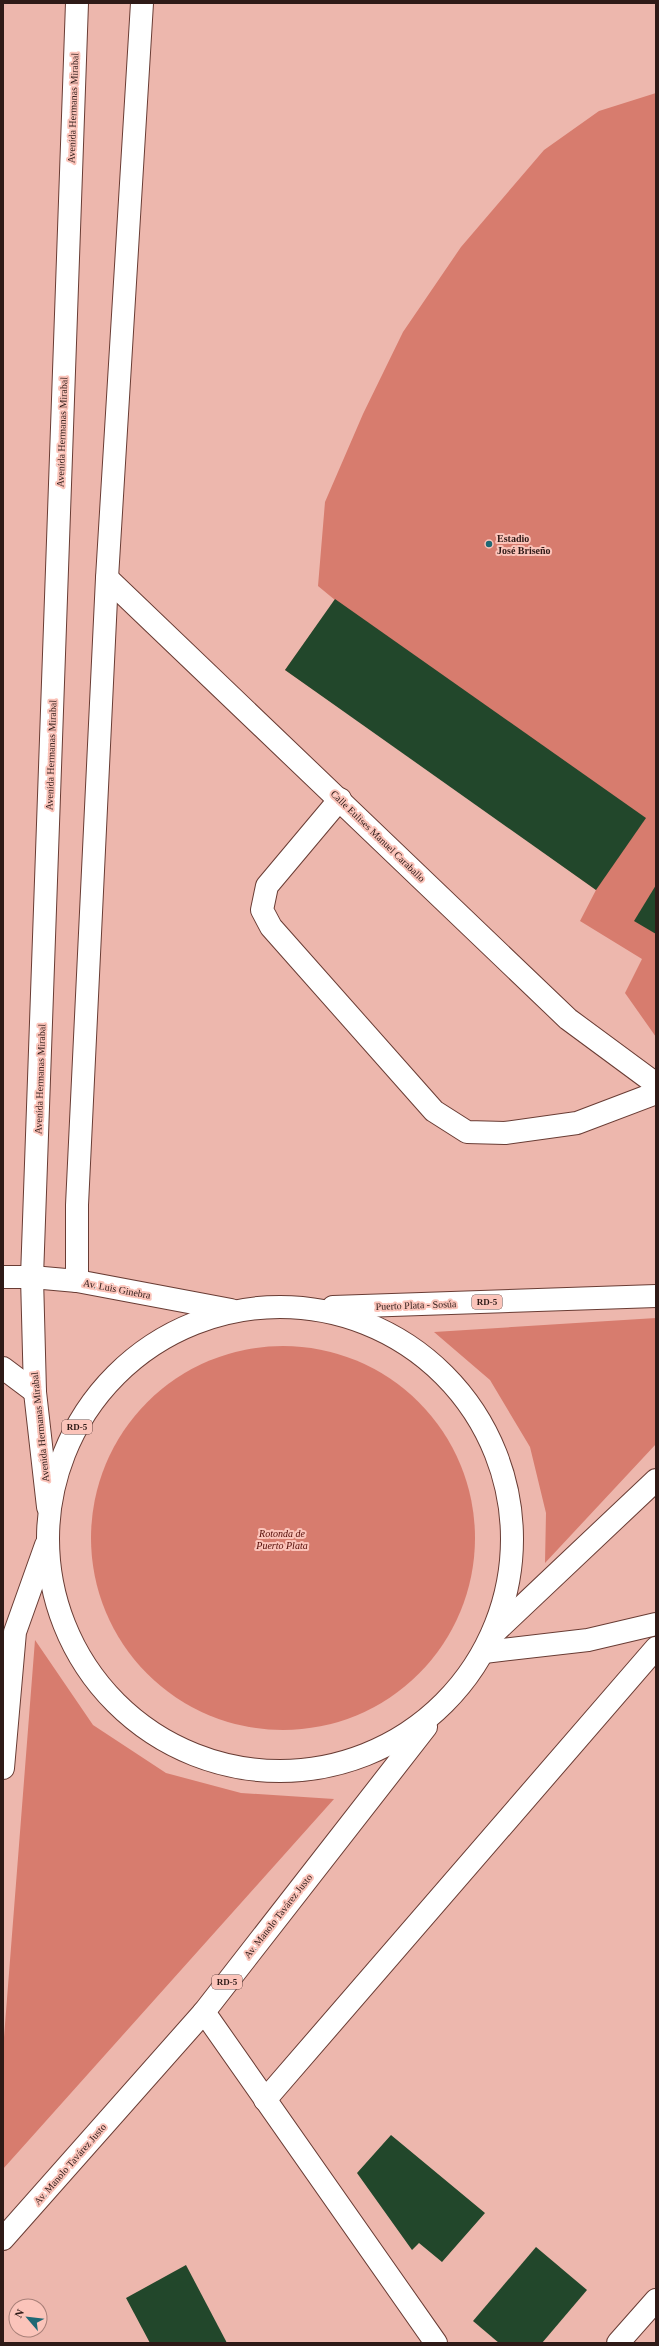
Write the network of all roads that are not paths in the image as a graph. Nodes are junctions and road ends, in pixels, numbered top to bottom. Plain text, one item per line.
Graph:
1 (77, 3) edge
2 (142, 3) edge
3 (107, 578) junction
4 (340, 799) junction
5 (656, 1084) edge
6 (656, 1093) edge
7 (3, 1277) edge
8 (32, 1277) junction
9 (77, 1282) junction
10 (656, 1296) edge
11 (319, 1308) junction
12 (231, 1310) junction
13 (3, 1368) edge
14 (35, 1392) junction
15 (656, 1480) edge
16 (48, 1507) junction
17 (46, 1544) junction
18 (656, 1624) edge
19 (494, 1633) junction
20 (656, 1648) edge
21 (484, 1652) junction
22 (436, 1713) junction
23 (3, 1768) edge
24 (204, 2012) junction
25 (265, 2100) junction
26 (3, 2239) edge
27 (656, 2300) edge
28 (436, 2343) edge
29 (618, 2343) edge

1 - 8 main road, Avenida Hermanas Mirabal
2 - 3 main road
3 - 4 main road, Calle Eulises Manuel Caraballo
3 - 9 main road
4 - 5 main road, Calle Eulises Manuel Caraballo
4 - 6 main road
7 - 8 main road, Av. Luis Ginebra
8 - 9 main road, Av. Luis Ginebra
8 - 14 main road, Avenida Hermanas Mirabal
9 - 12 main road, Av. Luis Ginebra
10 - 11 main road, Puerto Plata - Sosúa / RD-5
11 - 12 main road, RD-5
11 - 19 main road, RD-5
12 - 16 main road, RD-5
13 - 14 main road
14 - 16 main road, Avenida Hermanas Mirabal
15 - 19 main road, RD-5
16 - 17 main road, RD-5
17 - 22 main road, RD-5
17 - 23 main road, RD-5
18 - 21 main road
19 - 21 main road, RD-5
20 - 25 main road
21 - 22 main road, RD-5
22 - 24 main road, Av. Manolo Tavárez Justo / RD-5
24 - 25 main road
24 - 26 main road, Av. Manolo Tavárez Justo / RD-5
25 - 28 main road
27 - 29 main road

